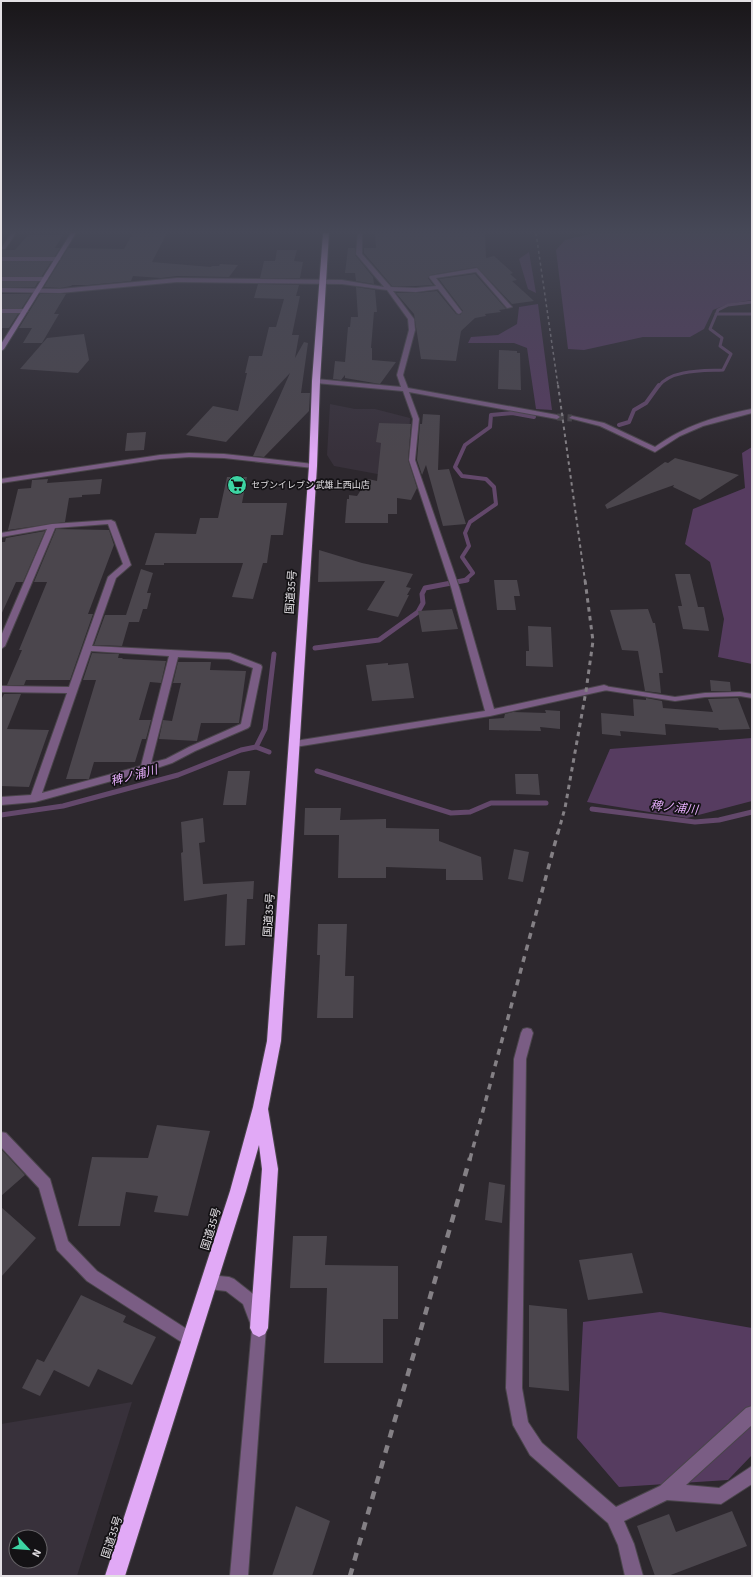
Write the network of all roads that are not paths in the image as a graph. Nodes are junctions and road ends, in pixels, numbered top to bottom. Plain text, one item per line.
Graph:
1 (28, 307) edge
2 (321, 307) edge
3 (402, 307) edge
4 (455, 307) edge
5 (1, 311) edge
6 (25, 311) junction
7 (459, 312) dead end
8 (1, 349) edge
9 (316, 381) junction
10 (404, 389) junction
11 (752, 411) edge
12 (557, 417) tunnel mouth
13 (572, 418) tunnel mouth
14 (313, 466) junction
15 (1, 481) edge
16 (52, 526) junction
17 (1, 535) edge
18 (1, 646) edge
19 (87, 648) junction
20 (174, 654) junction
21 (604, 688) joint
22 (1, 689) edge
23 (72, 690) junction
24 (752, 696) edge
25 (490, 713) junction
26 (295, 744) junction
27 (145, 768) junction
28 (35, 798) junction
29 (1, 801) edge
30 (527, 1033) dead end
31 (261, 1107) junction
32 (1, 1138) edge
33 (209, 1282) junction
34 (259, 1328) junction
35 (191, 1340) junction
36 (752, 1414) edge
37 (752, 1474) edge
38 (666, 1492) junction
39 (614, 1517) junction
40 (115, 1576) edge
41 (239, 1576) edge
42 (634, 1576) edge

1 - 6 street
2 - 9 highway, 国道35号
3 - 10 street
4 - 7 street
5 - 6 street
6 - 8 street
9 - 10 street
9 - 14 highway, 国道35号
10 - 12 street
10 - 25 street
11 - 13 street
14 - 15 street
14 - 26 highway, 国道35号
16 - 17 street
16 - 18 street
16 - 19 street
19 - 20 street
19 - 23 street
20 - 27 street
20 - 27 street
21 - 24 lane
21 - 25 street
22 - 23 street
23 - 28 street
25 - 26 street
26 - 31 highway, 国道35号
27 - 28 street
28 - 29 street
30 - 39 street
31 - 33 highway, 国道35号
31 - 34 highway
32 - 35 street
33 - 34 street
33 - 35 highway, 国道35号
34 - 41 street
35 - 40 highway, 国道35号
36 - 38 street
37 - 38 street
38 - 39 street
39 - 42 street

